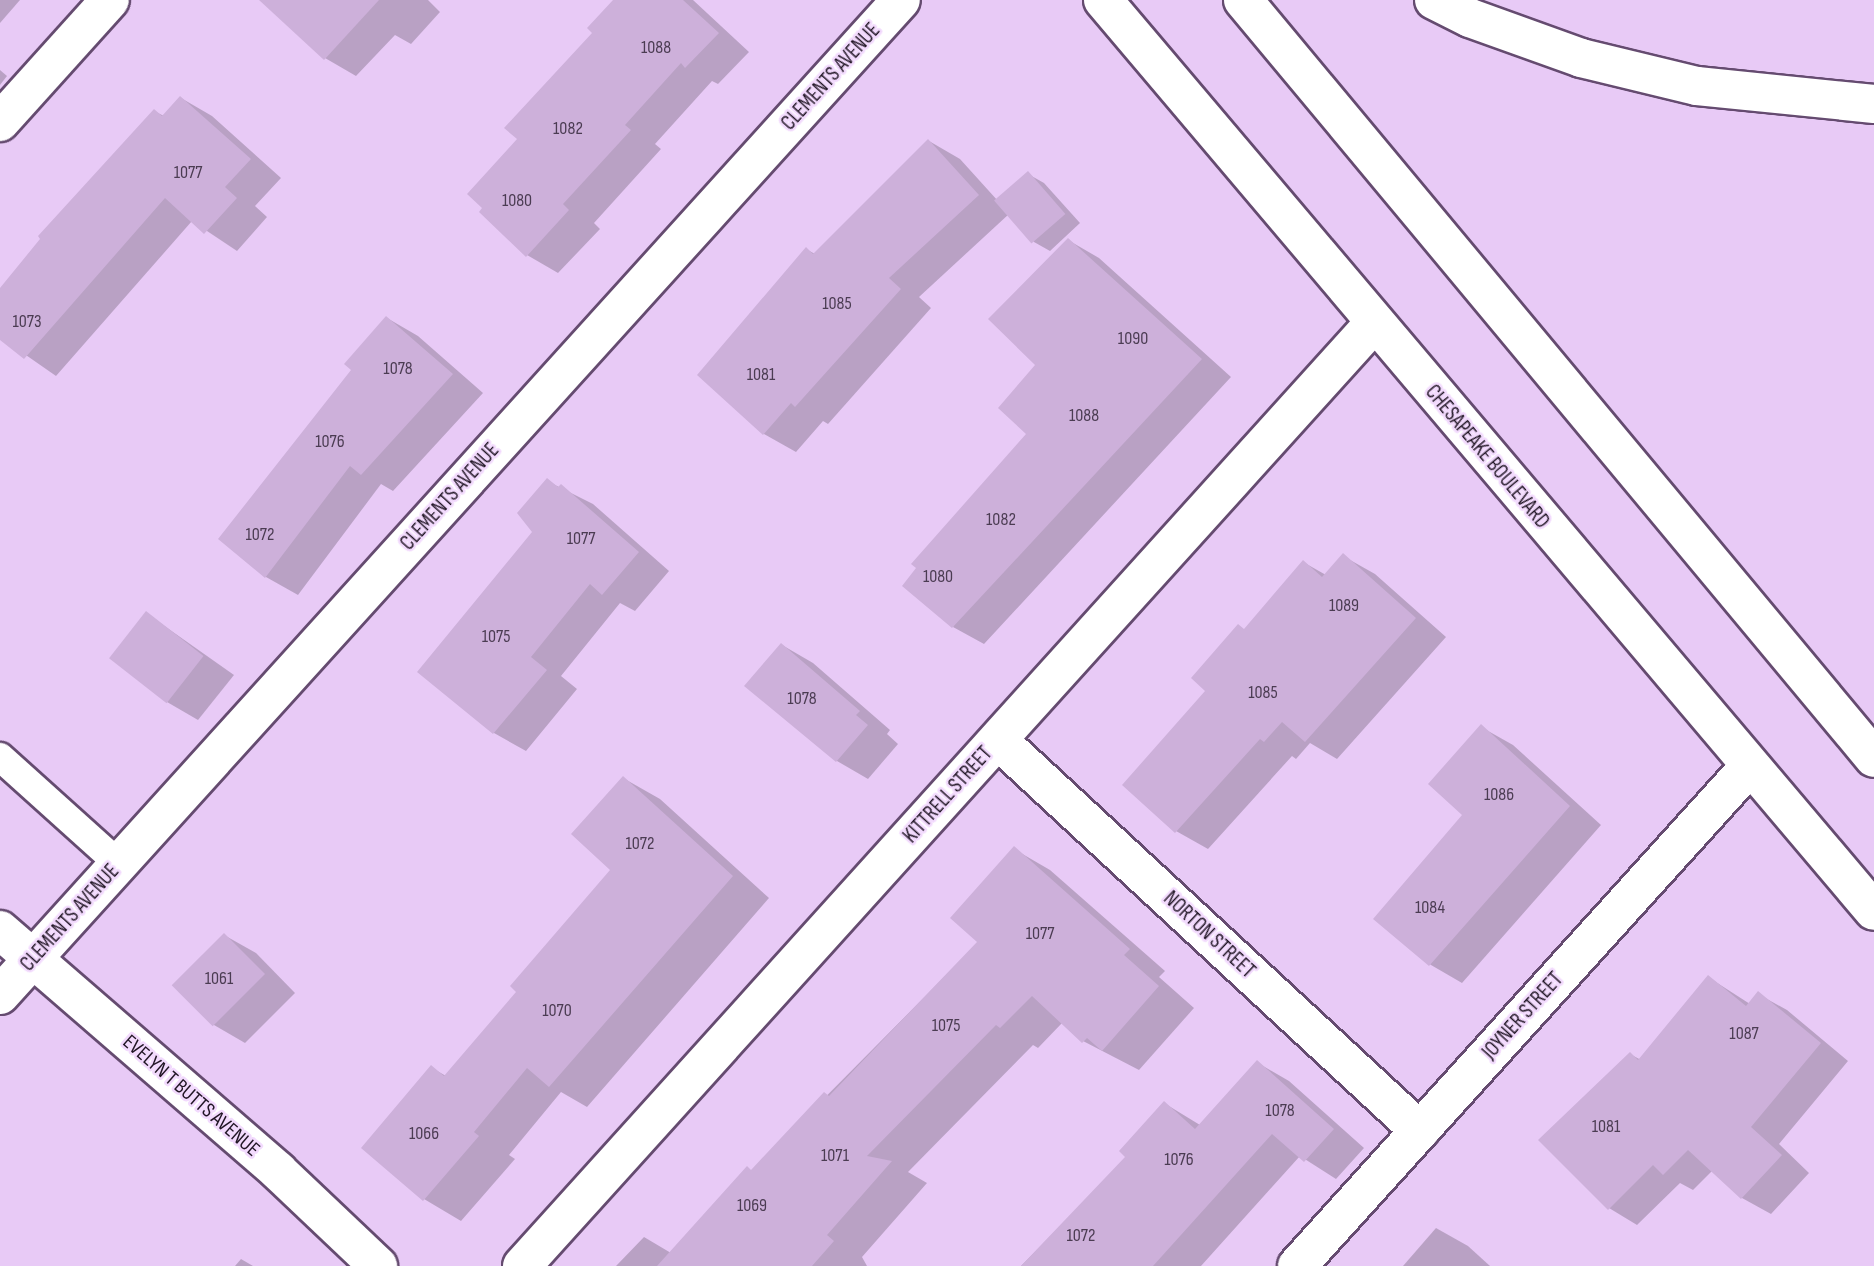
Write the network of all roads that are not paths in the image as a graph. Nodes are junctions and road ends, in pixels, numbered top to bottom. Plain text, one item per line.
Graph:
1 (110, 0) edge
2 (901, 0) edge
3 (1104, 0) edge
4 (1243, 0) edge
5 (1434, 0) edge
6 (1874, 104) edge
7 (0, 122) edge
8 (1374, 323) junction
9 (998, 740) junction
10 (0, 757) edge
11 (1874, 758) edge
12 (1749, 767) junction
13 (119, 864) junction
14 (1874, 911) edge
15 (0, 930) edge
16 (33, 959) junction
17 (0, 995) edge
18 (1420, 1131) junction
19 (378, 1266) edge
20 (522, 1266) edge
21 (1297, 1266) edge

1 - 7 main road
2 - 13 main road, CLEMENTS AVENUE
3 - 8 main road, CHESAPEAKE BOULEVARD
4 - 11 main road
5 - 6 main road
8 - 9 main road, KITTRELL STREET
8 - 12 main road, CHESAPEAKE BOULEVARD
9 - 18 main road, NORTON STREET
9 - 20 main road, KITTRELL STREET
10 - 13 lane
12 - 14 main road, CHESAPEAKE BOULEVARD
12 - 18 main road, JOYNER STREET
13 - 16 main road, CLEMENTS AVENUE
15 - 16 main road, EVELYN T BUTTS AVENUE
16 - 17 main road, CLEMENTS AVENUE
16 - 19 main road, EVELYN T BUTTS AVENUE
18 - 21 main road, JOYNER STREET

